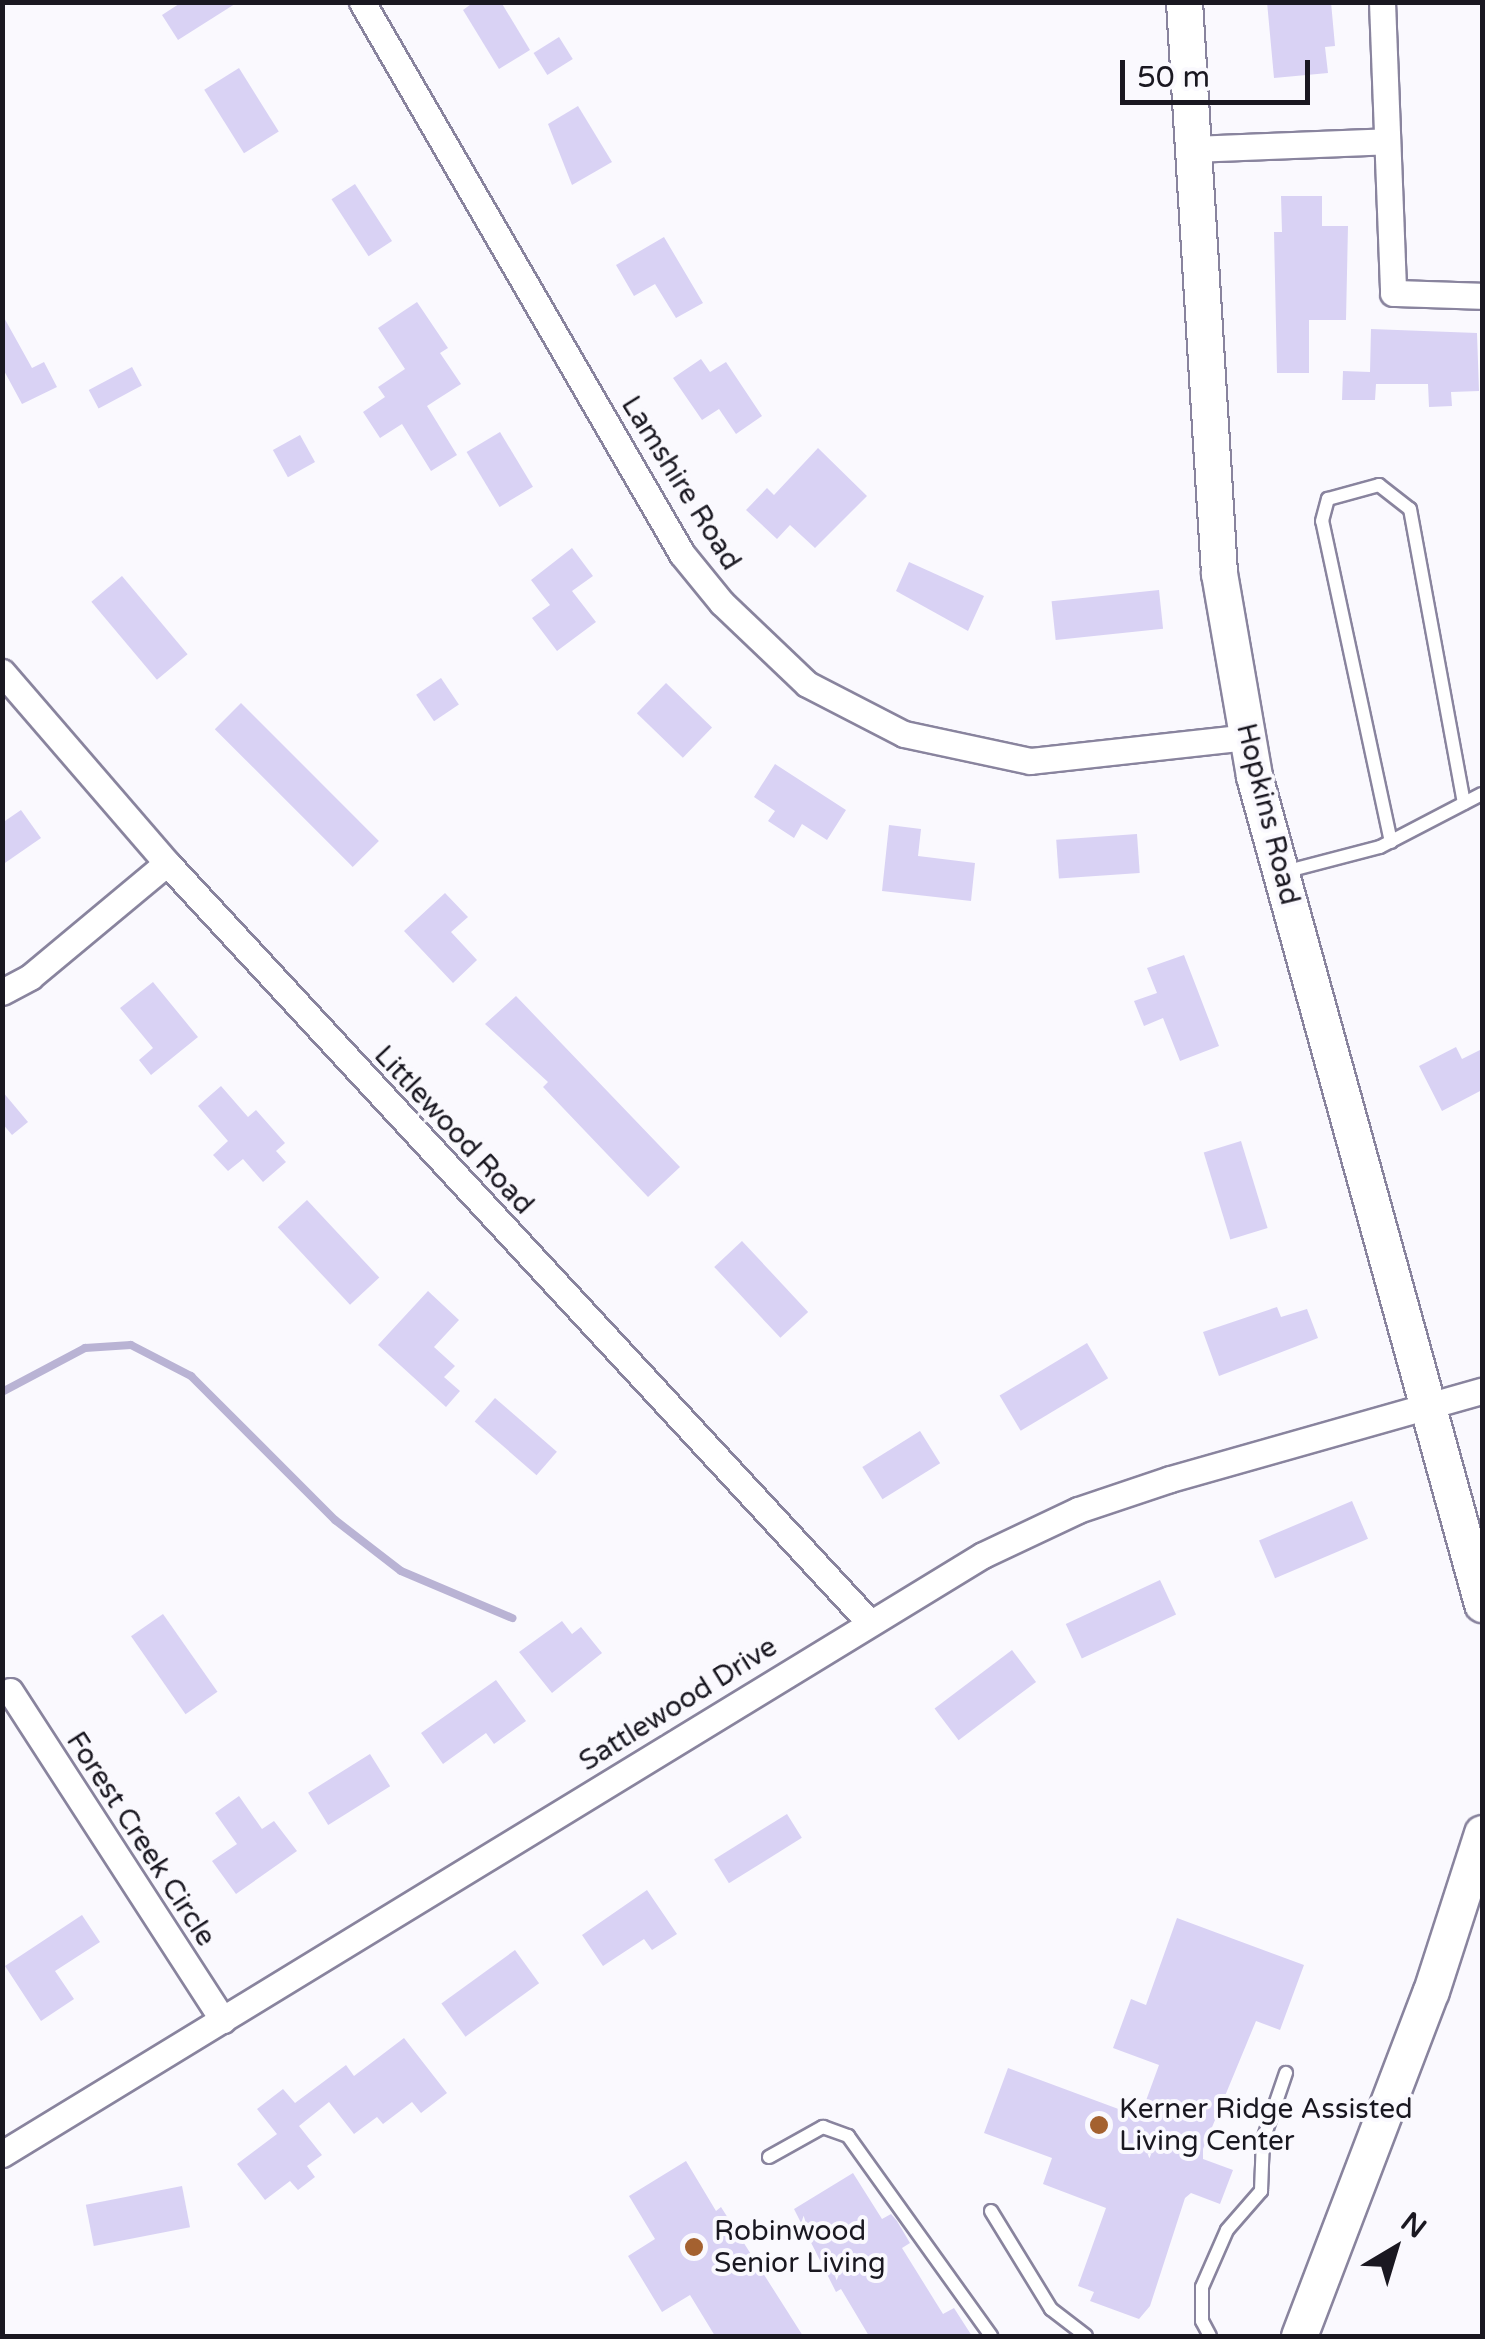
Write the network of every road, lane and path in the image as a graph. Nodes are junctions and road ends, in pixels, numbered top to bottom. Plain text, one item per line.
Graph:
1 (362, 2) edge
2 (1184, 2) edge
3 (1382, 2) edge
4 (1387, 140) junction
5 (1192, 149) junction
6 (1482, 296) edge
7 (2, 672) edge
8 (1246, 737) junction
9 (1482, 794) edge
10 (1464, 803) junction
11 (1390, 842) junction
12 (167, 863) junction
13 (1282, 872) junction
14 (2, 992) edge
15 (1482, 1392) edge
16 (1430, 1401) junction
17 (1482, 1604) edge
18 (869, 1622) junction
19 (10, 1691) dead end
20 (1482, 1833) edge
21 (223, 2020) junction
22 (1286, 2073) dead end
23 (2, 2154) edge
24 (768, 2156) dead end
25 (991, 2210) dead end
26 (991, 2336) edge
27 (1086, 2336) edge
28 (1210, 2336) edge
29 (1298, 2336) edge

1 - 8 street, Lamshire Road
2 - 5 main road, Hopkins Road
3 - 4 street
4 - 5 street
4 - 6 street
5 - 8 main road, Hopkins Road
7 - 12 street, Littlewood Road
8 - 13 main road, Hopkins Road
9 - 10 lane
10 - 11 lane
10 - 11 lane
11 - 13 lane
12 - 14 street
12 - 18 street, Littlewood Road
13 - 16 main road, Hopkins Road
15 - 16 street, Sattlewood Drive
16 - 17 main road, Hopkins Road
16 - 18 street, Sattlewood Drive
18 - 21 street, Sattlewood Drive
19 - 21 street, Forest Creek Circle
20 - 29 main road
21 - 23 street, Sattlewood Drive
22 - 28 lane
24 - 26 lane
25 - 27 lane

